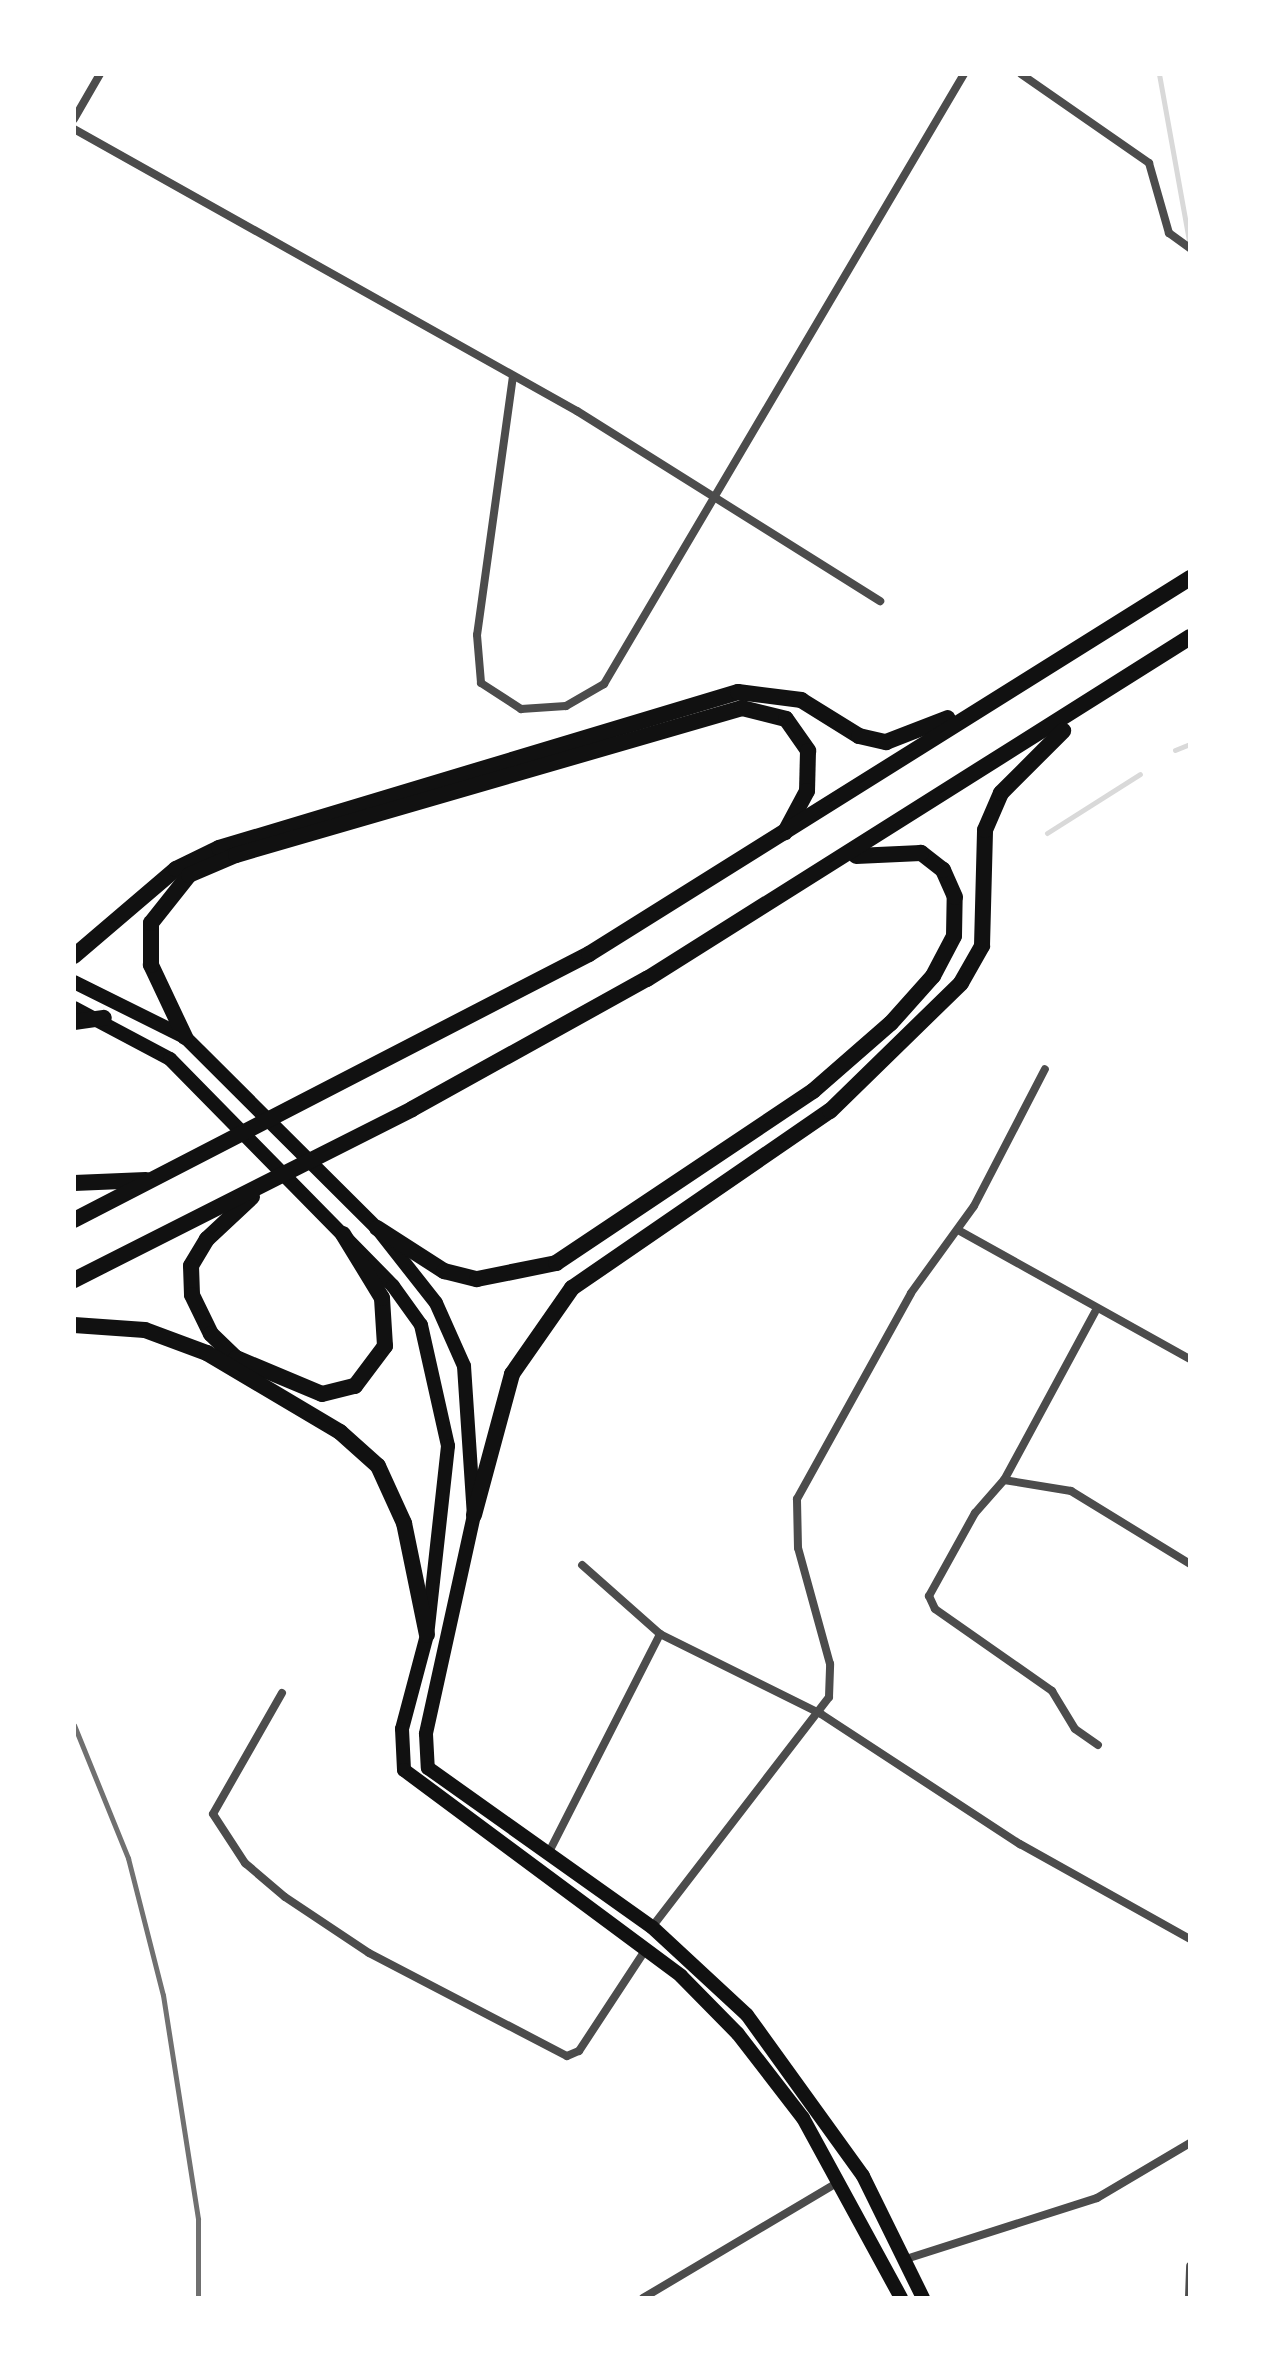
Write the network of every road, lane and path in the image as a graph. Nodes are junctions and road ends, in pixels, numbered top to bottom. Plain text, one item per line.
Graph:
1 (100, 74) edge
2 (964, 74) edge
3 (1021, 74) edge
4 (74, 119) edge
5 (74, 129) edge
6 (1190, 248) edge
7 (513, 376) junction
8 (711, 499) junction
9 (1190, 578) edge
10 (880, 601) dead end
11 (1190, 637) edge
12 (1049, 666) junction
13 (1101, 699) junction
14 (784, 833) junction
15 (846, 858) junction
16 (74, 956) edge
17 (74, 982) edge
18 (74, 1008) edge
19 (104, 1018) junction
20 (74, 1022) edge
21 (185, 1037) junction
22 (1045, 1069) dead end
23 (159, 1178) junction
24 (74, 1183) edge
25 (264, 1184) junction
26 (74, 1220) edge
27 (338, 1227) junction
28 (377, 1228) junction
29 (958, 1230) junction
30 (74, 1280) edge
31 (1095, 1312) junction
32 (74, 1325) edge
33 (1190, 1359) edge
34 (1004, 1480) junction
35 (474, 1515) junction
36 (1190, 1564) edge
37 (582, 1565) dead end
38 (660, 1634) junction
39 (427, 1635) junction
40 (282, 1693) dead end
41 (821, 1714) junction
42 (1098, 1745) dead end
43 (549, 1852) junction
44 (652, 1927) junction
45 (1190, 1939) edge
46 (646, 1949) junction
47 (1190, 2143) edge
48 (841, 2181) junction
49 (906, 2259) junction
50 (1190, 2266) edge
51 (643, 2298) edge
52 (901, 2298) edge
53 (923, 2298) edge
54 (1189, 2298) edge

1 - 4 street
2 - 8 street
3 - 6 street
5 - 7 street
7 - 8 street
7 - 8 street
8 - 10 street
9 - 12 highway
11 - 13 highway
12 - 14 highway
12 - 16 highway
13 - 15 highway
13 - 35 highway
14 - 21 highway
14 - 23 highway
15 - 25 highway
15 - 28 highway
17 - 21 main road
18 - 19 main road
19 - 20 highway
19 - 27 main road
21 - 28 main road
22 - 29 street
23 - 24 highway
23 - 26 highway
25 - 27 highway
25 - 30 highway
27 - 39 main road
28 - 35 main road
29 - 31 street
29 - 41 street
31 - 33 street
31 - 34 street
32 - 39 highway
34 - 36 street
34 - 42 street
35 - 43 main road
37 - 38 street
38 - 41 street
38 - 43 street
39 - 46 main road
40 - 46 street
41 - 44 street
41 - 45 street
43 - 44 main road
44 - 49 main road
46 - 48 main road
47 - 49 street
48 - 51 street
48 - 52 main road
49 - 53 main road
50 - 54 street

